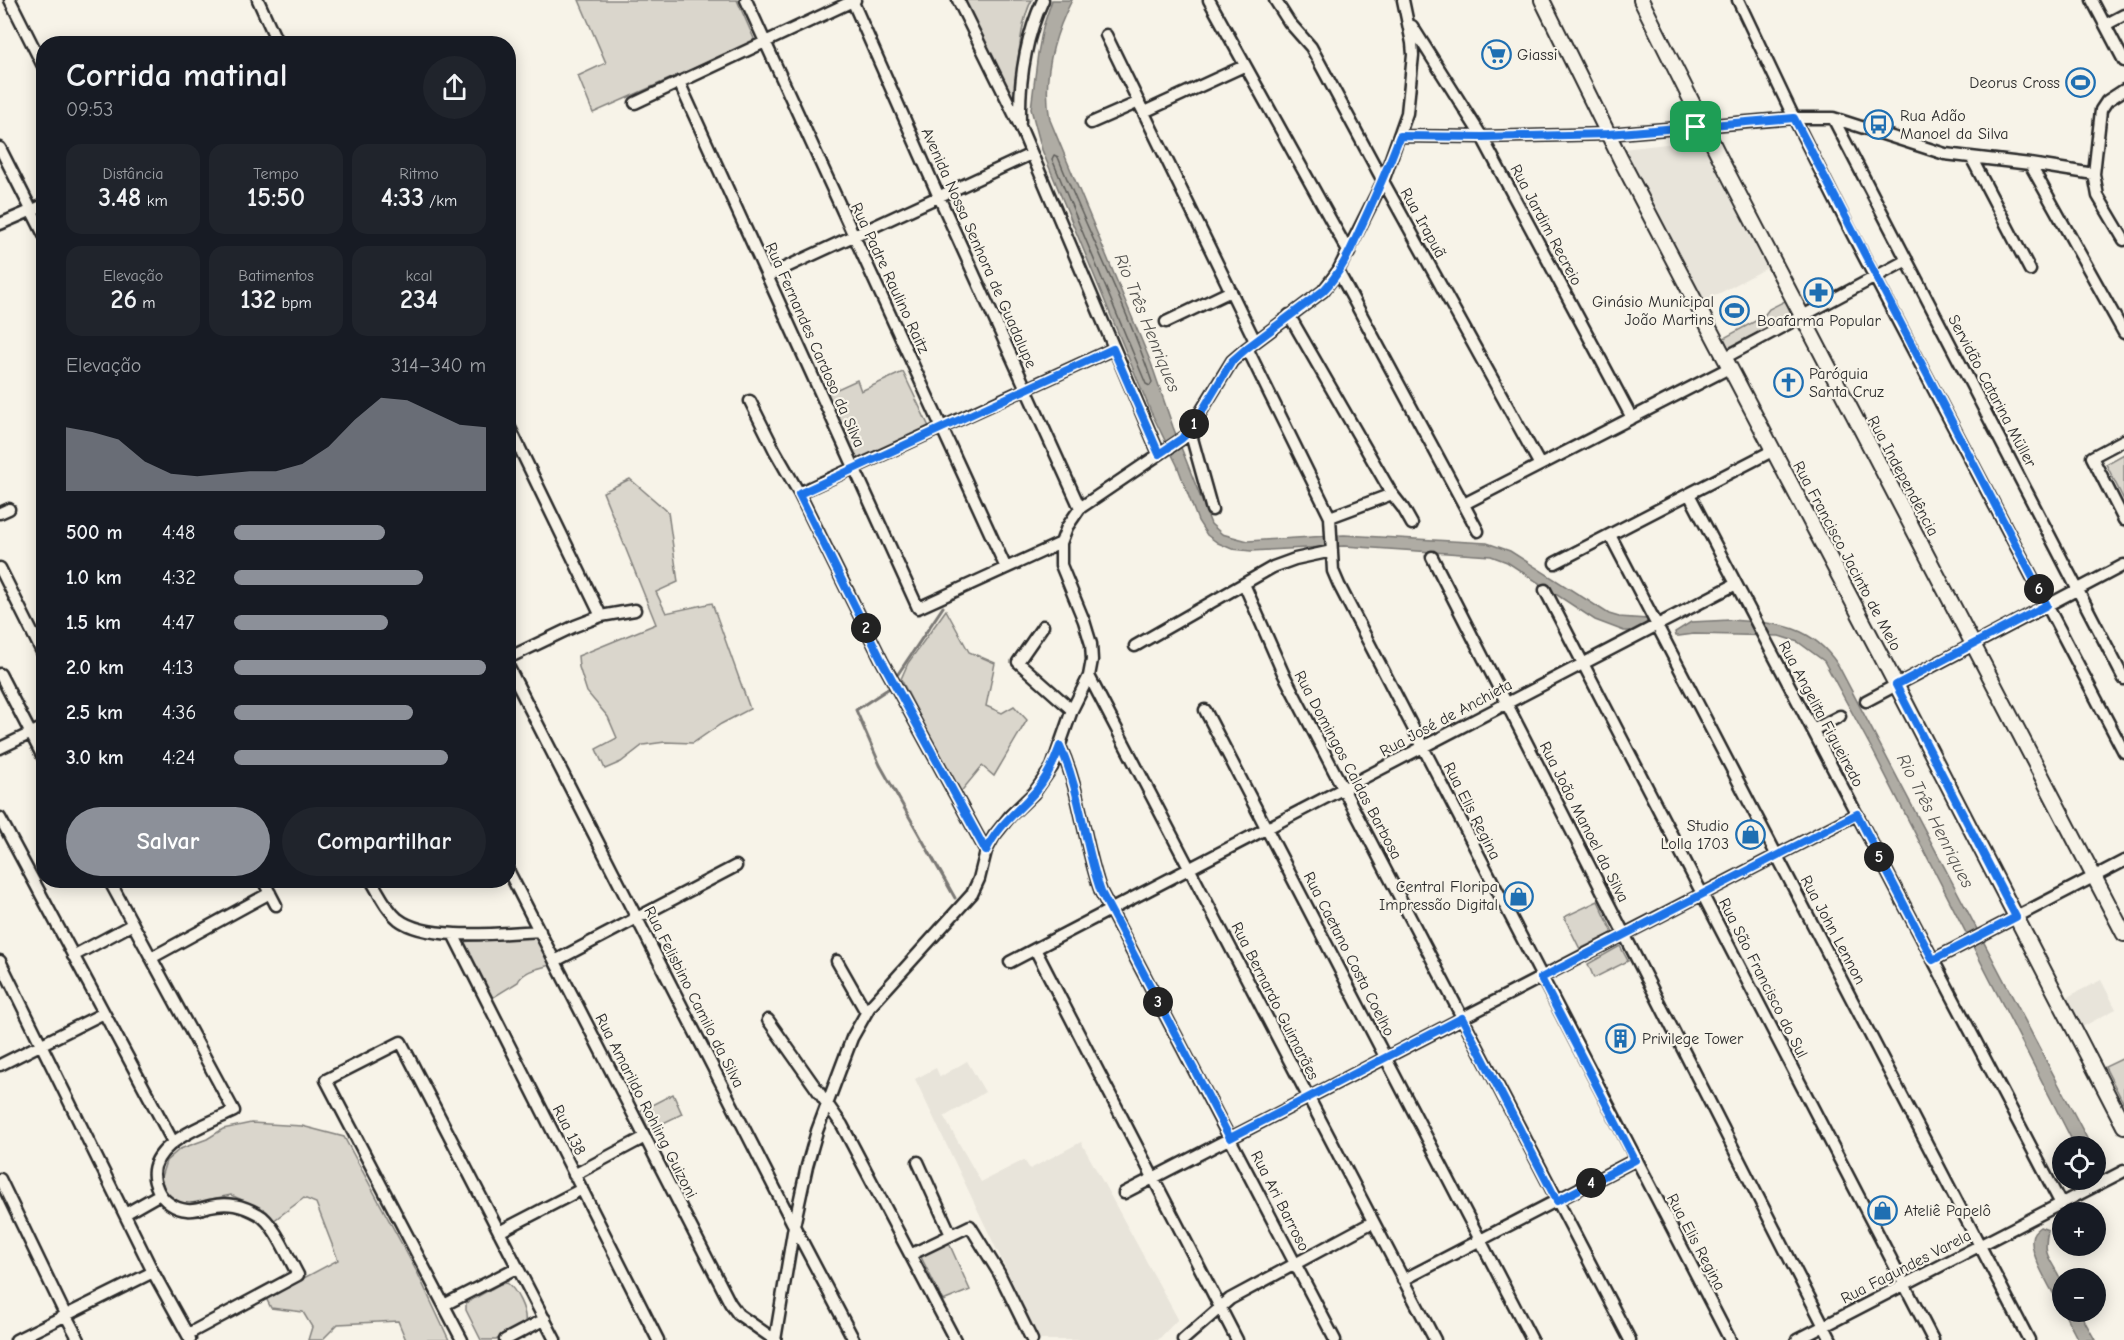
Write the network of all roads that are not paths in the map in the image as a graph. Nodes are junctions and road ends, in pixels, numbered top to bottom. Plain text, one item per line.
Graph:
1 (10, 0) edge
2 (258, 0) edge
3 (746, 0) edge
4 (854, 0) edge
5 (958, 0) edge
6 (1043, 0) edge
7 (1209, 0) edge
8 (1275, 0) edge
9 (1403, 0) edge
10 (1542, 0) edge
11 (1641, 0) edge
12 (1738, 0) edge
13 (2092, 0) edge
14 (2124, 15) edge
15 (1408, 20) junction
16 (2105, 25) junction
17 (1106, 34) dead end
18 (274, 36) edge
19 (765, 42) junction
20 (36, 52) edge
21 (2124, 61) edge
22 (1244, 66) junction
23 (679, 82) junction
24 (2124, 90) edge
25 (635, 103) dead end
26 (1141, 107) junction
27 (1794, 118) junction
28 (1833, 118) junction
29 (1091, 123) dead end
30 (1020, 126) junction
31 (1703, 126) junction
32 (1608, 134) junction
33 (1400, 136) junction
34 (1482, 137) junction
35 (0, 148) edge
36 (1031, 154) junction
37 (1971, 157) junction
38 (2030, 164) junction
39 (2094, 174) junction
40 (1383, 182) junction
41 (939, 196) junction
42 (36, 209) edge
43 (31, 211) junction
44 (36, 220) edge
45 (0, 224) edge
46 (854, 236) junction
47 (2124, 240) edge
48 (1349, 253) junction
49 (1907, 260) junction
50 (2030, 270) dead end
51 (1338, 271) junction
52 (767, 276) junction
53 (1875, 277) junction
54 (1231, 291) junction
55 (1288, 315) junction
56 (1801, 316) junction
57 (1166, 322) dead end
58 (2124, 333) edge
59 (1251, 345) junction
60 (1113, 349) junction
61 (1726, 363) junction
62 (1026, 389) junction
63 (750, 401) dead end
64 (1632, 418) junction
65 (942, 428) junction
66 (1186, 435) junction
67 (2124, 440) edge
68 (516, 441) edge
69 (1772, 451) junction
70 (1161, 453) junction
71 (1540, 465) junction
72 (855, 468) junction
73 (799, 494) junction
74 (1392, 494) junction
75 (1689, 494) junction
76 (1464, 504) junction
77 (1080, 508) junction
78 (1212, 510) dead end
79 (2124, 520) edge
80 (1331, 522) junction
81 (1412, 524) dead end
82 (1479, 531) dead end
83 (1610, 535) junction
84 (1061, 543) junction
85 (1332, 549) junction
86 (1432, 557) dead end
87 (1555, 563) dead end
88 (2124, 565) edge
89 (0, 568) edge
90 (1006, 568) junction
91 (1244, 584) junction
92 (1736, 584) junction
93 (2078, 589) junction
94 (1545, 590) dead end
95 (2047, 605) junction
96 (635, 610) dead end
97 (601, 616) junction
98 (1657, 625) junction
99 (1043, 626) dead end
100 (36, 640) edge
101 (1973, 645) junction
102 (1135, 646) dead end
103 (516, 654) edge
104 (1583, 664) junction
105 (0, 674) edge
106 (1089, 676) junction
107 (2124, 679) edge
108 (516, 682) edge
109 (1896, 685) junction
110 (1866, 701) dead end
111 (1507, 703) junction
112 (1072, 710) junction
113 (1205, 710) dead end
114 (1840, 716) dead end
115 (1813, 730) junction
116 (36, 731) edge
117 (30, 734) junction
118 (36, 745) edge
119 (1060, 746) junction
120 (1422, 747) junction
121 (0, 748) edge
122 (2124, 752) edge
123 (1344, 788) junction
124 (1857, 814) junction
125 (0, 818) edge
126 (1266, 828) junction
127 (986, 851) junction
128 (1777, 856) junction
129 (2124, 861) edge
130 (736, 866) dead end
131 (1189, 869) junction
132 (2094, 876) junction
133 (516, 885) edge
134 (36, 886) edge
135 (37, 888) edge
136 (113, 888) edge
137 (267, 888) edge
138 (375, 888) edge
139 (270, 893) junction
140 (1703, 894) junction
141 (276, 905) dead end
142 (1110, 910) junction
143 (2016, 917) junction
144 (637, 918) junction
145 (133, 924) junction
146 (540, 931) junction
147 (453, 934) junction
148 (1624, 934) junction
149 (2124, 934) edge
150 (1035, 949) junction
151 (73, 956) junction
152 (151, 958) junction
153 (1933, 960) junction
154 (0, 961) edge
155 (555, 961) junction
156 (837, 961) dead end
157 (1010, 962) dead end
158 (1541, 978) junction
159 (866, 1012) junction
160 (104, 1013) junction
161 (1462, 1018) junction
162 (768, 1020) dead end
163 (42, 1046) junction
164 (1386, 1058) junction
165 (0, 1065) edge
166 (1309, 1098) junction
167 (828, 1103) junction
168 (2124, 1126) edge
169 (645, 1137) junction
170 (1230, 1138) junction
171 (173, 1142) junction
172 (1635, 1160) junction
173 (918, 1162) dead end
174 (2124, 1171) edge
175 (574, 1175) junction
176 (1154, 1178) junction
177 (0, 1179) edge
178 (582, 1189) junction
179 (1124, 1193) dead end
180 (160, 1194) junction
181 (1557, 1201) junction
182 (2060, 1202) edge
183 (2065, 1202) edge
184 (2052, 1209) edge
185 (125, 1214) junction
186 (1373, 1222) junction
187 (794, 1226) junction
188 (499, 1232) junction
189 (951, 1235) junction
190 (1480, 1240) junction
191 (1980, 1245) junction
192 (912, 1254) junction
193 (1295, 1264) junction
194 (518, 1267) junction
195 (153, 1272) junction
196 (1404, 1280) junction
197 (1905, 1284) junction
198 (444, 1305) junction
199 (1220, 1306) junction
200 (66, 1316) junction
201 (544, 1319) junction
202 (1824, 1326) junction
203 (189, 1337) edge
204 (16, 1340) edge
205 (79, 1340) edge
206 (462, 1340) edge
207 (505, 1340) edge
208 (555, 1340) edge
209 (658, 1340) edge
210 (775, 1340) edge
211 (854, 1340) edge
212 (956, 1340) edge
213 (1032, 1340) edge
214 (1184, 1340) edge
215 (1237, 1340) edge
216 (1335, 1340) edge
217 (1435, 1340) edge
218 (1532, 1340) edge
219 (1630, 1340) edge
220 (1730, 1340) edge
221 (1797, 1340) edge
222 (1831, 1340) edge
223 (1933, 1340) edge
224 (2029, 1340) edge

1 - 20 street
2 - 18 street
3 - 19 street, Rua Padre Raulino Raitz
4 - 19 street
4 - 41 street, Avenida Nossa Senhora de Guadalupe
5 - 30 street
6 - 30 street
7 - 22 street
8 - 40 street, Rua Irapuã
9 - 15 street
10 - 32 main road, Rua Francisco Jacinto de Melo
11 - 31 main road, Rua Independência
12 - 27 street
13 - 16 street
14 - 16 street
15 - 33 street
15 - 34 street, Rua Jardim Recreio
16 - 21 street
17 - 26 street
19 - 23 street
19 - 46 street, Rua Padre Raulino Raitz
22 - 26 street
22 - 48 street
23 - 25 street
23 - 52 street, Rua Fernandes Cardoso da Silva
24 - 39 street
26 - 29 street
26 - 54 street
27 - 28 street
27 - 31 street
27 - 53 street
28 - 37 street
28 - 49 street, Servidão Catarina Müller
30 - 36 street
31 - 32 street
31 - 56 main road, Rua Independência
32 - 34 street
32 - 61 main road, Rua Francisco Jacinto de Melo
33 - 34 street
33 - 40 street
34 - 64 street, Rua Jardim Recreio
35 - 43 street
36 - 41 street
36 - 60 street
37 - 38 street
37 - 50 street
38 - 39 street
38 - 58 street
39 - 47 street
40 - 48 street
40 - 71 street, Rua Irapuã
41 - 46 street
41 - 62 street, Avenida Nossa Senhora de Guadalupe
42 - 43 street
43 - 44 street
43 - 45 street
46 - 52 street
46 - 65 street, Rua Padre Raulino Raitz
48 - 51 street
49 - 53 street
49 - 93 street, Servidão Catarina Müller
51 - 55 street
51 - 76 street
52 - 72 street, Rua Fernandes Cardoso da Silva
53 - 56 street
53 - 95 street
54 - 57 street
54 - 59 street
55 - 59 street
55 - 74 street
56 - 61 street
56 - 101 main road, Rua Independência
59 - 66 street
59 - 80 street
60 - 62 street
60 - 70 street
61 - 64 street
61 - 69 main road, Rua Francisco Jacinto de Melo
62 - 65 street
62 - 77 street, Avenida Nossa Senhora de Guadalupe
63 - 73 street
64 - 71 street
65 - 72 street
65 - 90 street, Rua Padre Raulino Raitz
66 - 70 street
66 - 78 street
67 - 79 street
68 - 97 street
69 - 75 street
69 - 109 main road, Rua Francisco Jacinto de Melo
70 - 77 street
71 - 76 street
72 - 73 street
72 - 90 street, Rua Fernandes Cardoso da Silva
73 - 127 street
74 - 80 street
74 - 81 street
75 - 83 street
75 - 92 street, Rua Angelita Figueiredo
76 - 82 street
77 - 84 street
80 - 85 street, Rua Elis Regina
83 - 87 street
83 - 98 street, Rua John Lennon
84 - 90 street, Rua Fernandes Cardoso da Silva
84 - 106 street
85 - 91 street
85 - 120 street, Rua Elis Regina
86 - 111 street, Rua João Manoel da Silva
88 - 93 street
89 - 100 street
91 - 102 street
91 - 123 street, Rua Domingos Caldas Barbosa
92 - 98 street, Rua José de Anchieta
92 - 115 street, Rua Angelita Figueiredo
93 - 95 street
93 - 107 street, Servidão Catarina Müller
94 - 104 street, Rua São Francisco do Sul
95 - 101 street
95 - 122 street
96 - 97 street
97 - 103 street
98 - 104 street, Rua José de Anchieta
98 - 128 street, Rua John Lennon
99 - 112 street
101 - 109 street
101 - 132 main road, Rua Independência
104 - 111 street, Rua José de Anchieta
104 - 140 street, Rua São Francisco do Sul
105 - 117 street
106 - 112 street
106 - 131 street, Rua Bernardo Guimarães
108 - 144 street, Rua Felisbino Camilo da Silva
109 - 110 street
109 - 143 main road, Rua Francisco Jacinto de Melo
111 - 120 street, Rua José de Anchieta
111 - 148 street, Rua João Manoel da Silva
112 - 119 street
113 - 126 street, Rua Caetano Costa Coelho
114 - 115 street
115 - 124 street, Rua Angelita Figueiredo
116 - 117 street
117 - 118 street
117 - 121 street
119 - 127 street
119 - 142 street, Rua Ari Barroso
120 - 123 street, Rua José de Anchieta
120 - 158 street, Rua Elis Regina
123 - 126 street, Rua José de Anchieta
123 - 161 street, Rua Domingos Caldas Barbosa
124 - 128 street
124 - 153 street, Rua Angelita Figueiredo
125 - 134 street
126 - 131 street, Rua José de Anchieta
126 - 164 street, Rua Caetano Costa Coelho
127 - 159 street
128 - 140 street
128 - 191 street, Rua John Lennon
129 - 132 street
130 - 144 street
131 - 142 street, Rua José de Anchieta
131 - 166 street, Rua Bernardo Guimarães
132 - 143 street
132 - 149 main road, Rua Independência
133 - 146 street, Rua Amarildo Rohling Guizoni
135 - 151 street
136 - 145 street
137 - 139 street
138 - 147 street
139 - 141 street
139 - 152 street
140 - 148 street
140 - 197 street, Rua São Francisco do Sul
142 - 150 street, Rua José de Anchieta
142 - 170 street, Rua Ari Barroso
143 - 153 street
143 - 168 main road, Rua Francisco Jacinto de Melo
144 - 155 street
144 - 187 street, Rua Felisbino Camilo da Silva
145 - 151 street
145 - 152 street
146 - 147 street
146 - 155 street, Rua Amarildo Rohling Guizoni
147 - 175 street, Rua 138
148 - 158 street
148 - 202 street, Rua João Manoel da Silva
150 - 157 street, Rua José de Anchieta
150 - 176 street
151 - 160 street
152 - 171 street
153 - 182 street, Rua Angelita Figueiredo
154 - 163 street
155 - 169 street, Rua Amarildo Rohling Guizoni
156 - 159 street
158 - 161 street
158 - 172 street, Rua Elis Regina
159 - 167 street
160 - 163 street
160 - 171 street
161 - 164 street
161 - 181 street, Rua Domingos Caldas Barbosa
162 - 167 street
163 - 165 street
163 - 185 street
164 - 166 street
164 - 190 street, Rua Caetano Costa Coelho
166 - 170 street
166 - 186 street, Rua Bernardo Guimarães
167 - 187 street
167 - 192 street
169 - 175 street
169 - 210 street, Rua Amarildo Rohling Guizoni
170 - 176 street
170 - 193 street, Rua Ari Barroso
171 - 180 street
172 - 181 street
172 - 220 street, Rua Elis Regina
173 - 189 street
174 - 183 street, Rua Fagundes Varela
175 - 178 street, Rua 138
176 - 179 street
176 - 199 street
177 - 200 street
178 - 188 street
178 - 209 street, Rua 138
180 - 185 street
180 - 203 street
181 - 190 street
181 - 219 street, Rua Domingos Caldas Barbosa
184 - 191 street, Rua Fagundes Varela
185 - 195 street
186 - 193 street
186 - 196 street, Rua Bernardo Guimarães
187 - 210 street
187 - 211 street, Rua Felisbino Camilo da Silva
188 - 194 street
188 - 198 street
189 - 192 street
189 - 213 street
190 - 196 street
190 - 218 street, Rua Caetano Costa Coelho
191 - 197 street, Rua Fagundes Varela
191 - 224 street, Rua John Lennon
192 - 212 street
193 - 199 street
193 - 216 street, Rua Ari Barroso
194 - 198 street
194 - 201 street
195 - 200 street
195 - 203 street
196 - 217 street, Rua Bernardo Guimarães
197 - 202 street, Rua Fagundes Varela
197 - 223 street, Rua São Francisco do Sul
198 - 206 street
199 - 214 street
199 - 215 street
200 - 204 street
200 - 205 street
201 - 207 street
201 - 208 street
202 - 221 street, Rua Fagundes Varela
202 - 222 street, Rua João Manoel da Silva

